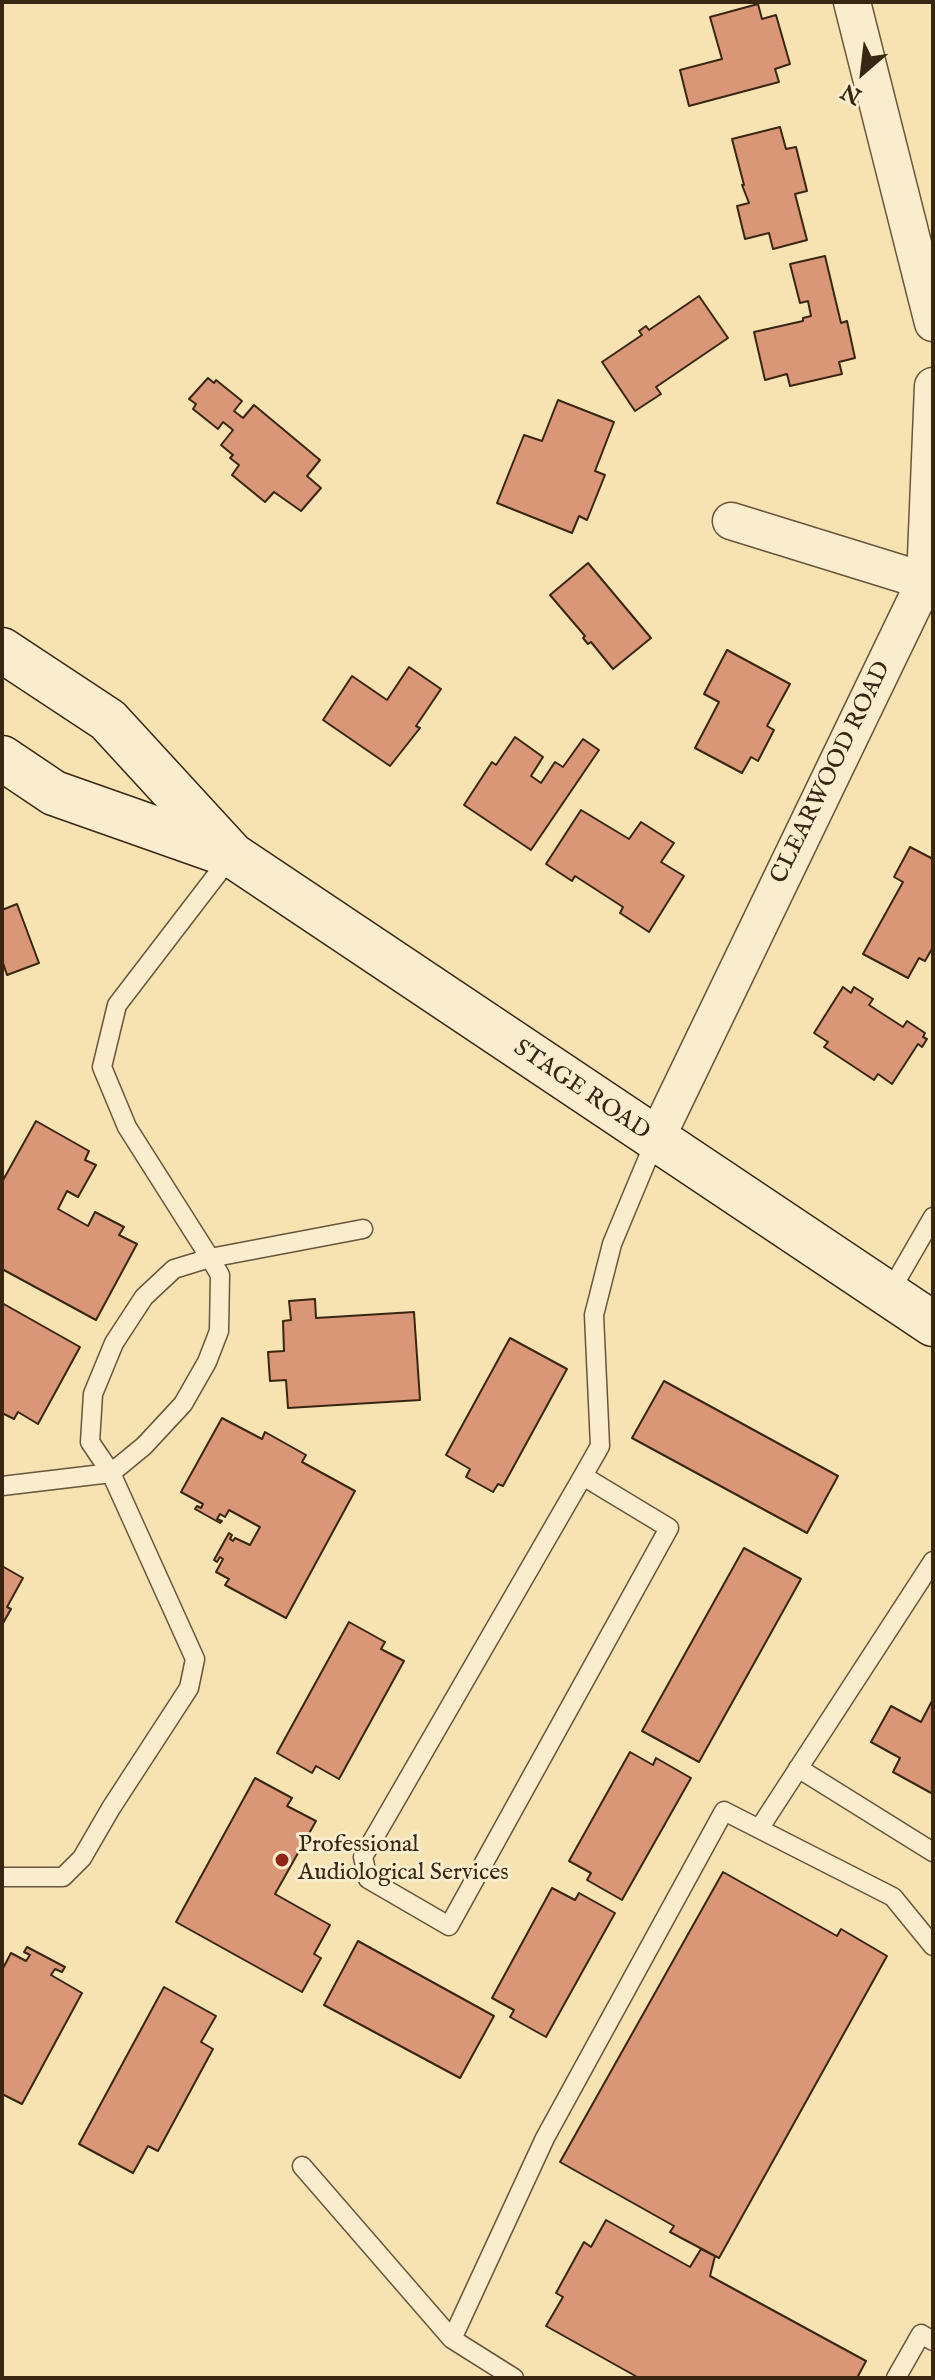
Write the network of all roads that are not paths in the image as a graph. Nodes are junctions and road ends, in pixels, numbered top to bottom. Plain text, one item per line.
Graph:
1 (852, 2) edge
2 (933, 323) edge
3 (933, 386) edge
4 (731, 521) dead end
5 (925, 581) junction
6 (2, 650) edge
7 (2, 758) edge
8 (232, 855) junction
9 (655, 1141) junction
10 (933, 1217) edge
11 (363, 1229) dead end
12 (210, 1258) junction
13 (888, 1295) junction
14 (933, 1324) edge
15 (111, 1473) junction
16 (583, 1476) junction
17 (2, 1486) edge
18 (933, 1561) edge
19 (798, 1768) junction
20 (759, 1829) junction
21 (933, 1852) edge
22 (2, 1877) edge
23 (933, 1946) edge
24 (302, 2166) dead end
25 (452, 2339) junction
26 (933, 2341) edge
27 (514, 2378) edge
28 (896, 2378) edge

1 - 2 street
3 - 5 street, CLEARWOOD ROAD
4 - 5 street
5 - 9 street, CLEARWOOD ROAD
6 - 8 main road, STAGE ROAD
7 - 8 main road, STAGE ROAD
8 - 9 main road, STAGE ROAD
8 - 12 lane
9 - 13 main road, STAGE ROAD
9 - 16 lane
10 - 13 lane
11 - 12 lane
12 - 15 lane
12 - 15 lane
13 - 14 main road, STAGE ROAD
15 - 17 lane
15 - 22 lane
16 - 16 lane
18 - 19 lane
19 - 20 lane
19 - 21 lane
20 - 23 lane
20 - 25 lane
24 - 25 lane
25 - 27 lane
26 - 28 lane

